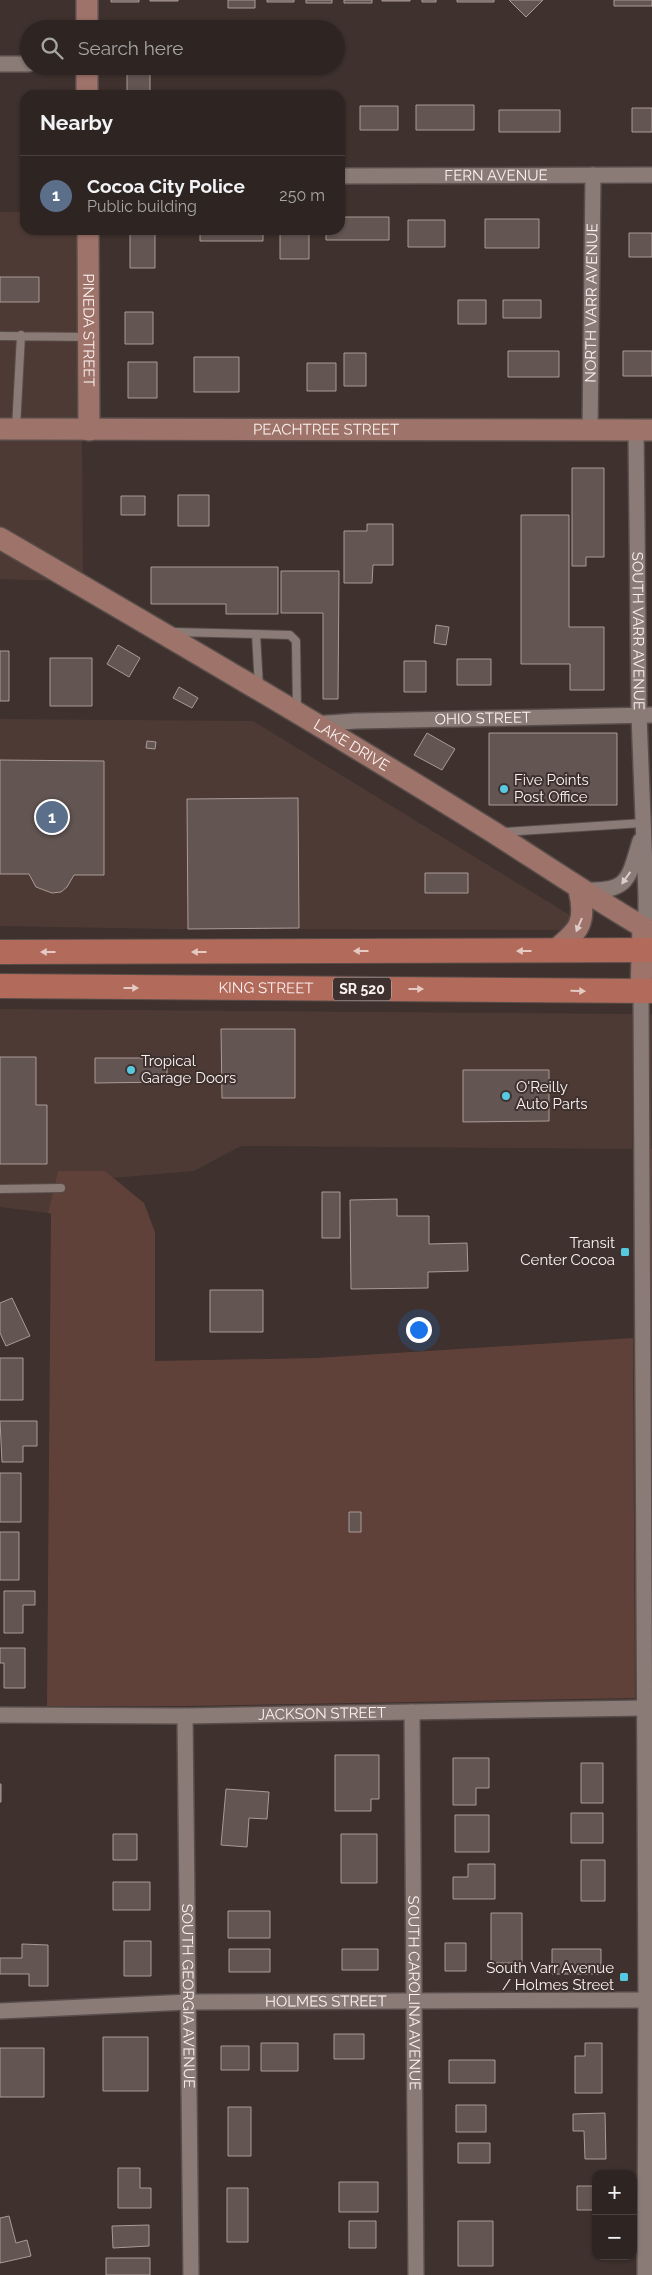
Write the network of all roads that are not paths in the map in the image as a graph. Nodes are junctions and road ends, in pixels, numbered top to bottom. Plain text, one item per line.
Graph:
1 (87, 0) edge
2 (87, 20) edge
3 (0, 64) edge
4 (20, 64) edge
5 (87, 75) edge
6 (87, 90) edge
7 (593, 175) junction
8 (652, 175) edge
9 (345, 176) edge
10 (88, 235) edge
11 (21, 335) junction
12 (0, 336) edge
13 (89, 337) junction
14 (8, 429) edge
15 (89, 430) junction
16 (644, 430) edge
17 (590, 431) junction
18 (0, 538) edge
19 (159, 632) junction
20 (256, 634) junction
21 (259, 691) junction
22 (645, 715) edge
23 (306, 719) junction
24 (643, 828) junction
25 (493, 833) junction
26 (579, 890) junction
27 (646, 942) edge
28 (554, 951) junction
29 (0, 952) edge
30 (0, 986) edge
31 (647, 991) edge
32 (61, 1188) dead end
33 (0, 1189) edge
34 (644, 1708) junction
35 (412, 1712) junction
36 (0, 1715) edge
37 (185, 1716) junction
38 (414, 2000) junction
39 (649, 2000) edge
40 (188, 2002) junction
41 (0, 2012) edge
42 (191, 2275) edge
43 (416, 2275) edge
44 (645, 2275) edge

1 - 2 street
3 - 4 street
5 - 6 street
7 - 8 street, FERN AVENUE
7 - 9 street, FERN AVENUE
7 - 17 street, NORTH VARR AVENUE
10 - 13 street, PINEDA STREET
11 - 12 lane
11 - 13 lane
11 - 14 lane
13 - 15 street, PINEDA STREET
14 - 15 street, PEACHTREE STREET
15 - 17 street, PEACHTREE STREET
16 - 17 street, PEACHTREE STREET
16 - 22 street, SOUTH VARR AVENUE
18 - 19 street, LAKE DRIVE
19 - 20 lane
19 - 21 street, LAKE DRIVE
20 - 21 lane
20 - 23 lane
21 - 23 street, LAKE DRIVE
22 - 23 street, OHIO STREET
22 - 24 street, SOUTH VARR AVENUE
23 - 25 street, LAKE DRIVE
24 - 25 lane
24 -> 26 street
24 - 27 street, SOUTH VARR AVENUE
25 - 26 street, LAKE DRIVE
26 - 27 street, LAKE DRIVE
26 -> 28 street
27 - 28 main road
27 - 31 street
28 -> 29 main road
30 -> 31 main road, KING STREET / SR 520
31 - 34 street
32 - 33 lane
34 - 35 street, JACKSON STREET
34 - 39 street
35 - 37 street, JACKSON STREET
35 - 38 street, SOUTH CAROLINA AVENUE
36 - 37 street, JACKSON STREET
37 - 40 street, SOUTH GEORGIA AVENUE
38 - 39 street, HOLMES STREET
38 - 40 street, HOLMES STREET
38 - 43 street, SOUTH CAROLINA AVENUE
39 - 44 street
40 - 41 street, HOLMES STREET
40 - 42 street, SOUTH GEORGIA AVENUE

